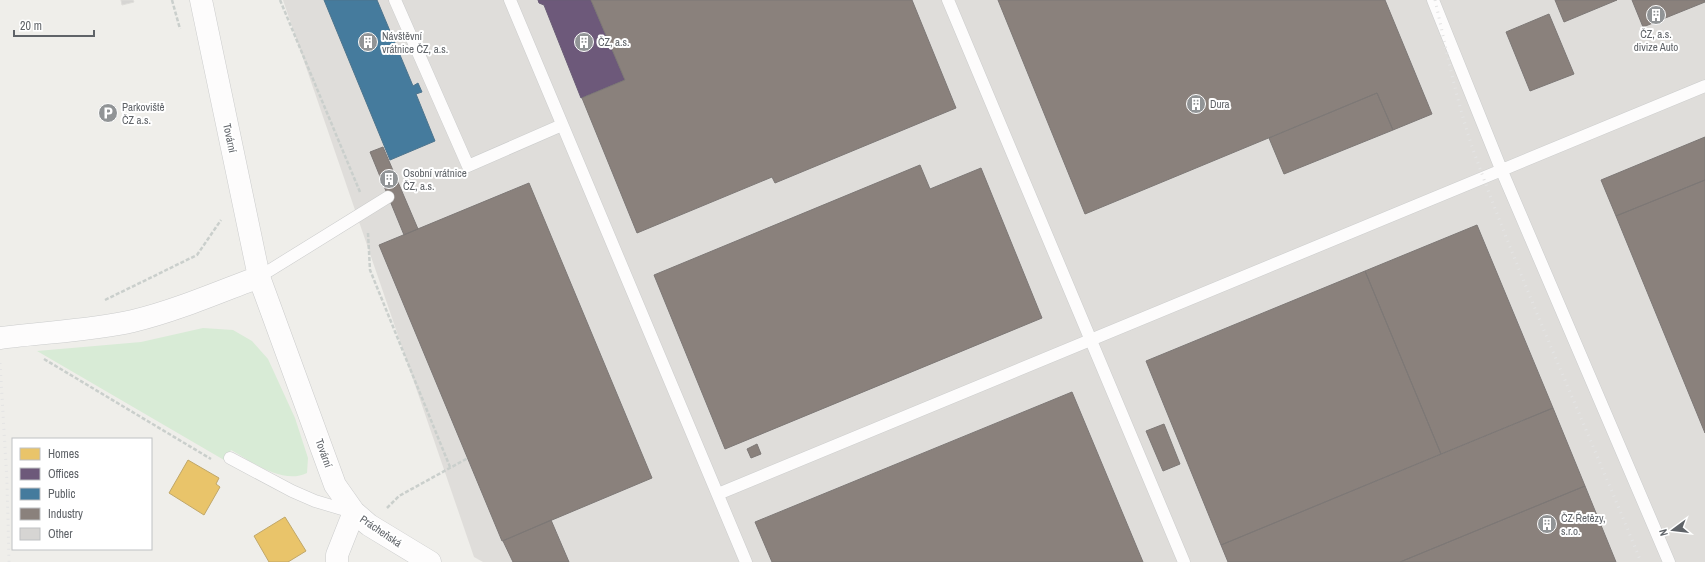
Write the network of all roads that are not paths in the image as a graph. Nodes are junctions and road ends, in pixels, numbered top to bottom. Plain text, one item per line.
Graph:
1 (201, 0) edge
2 (395, 0) edge
3 (510, 0) edge
4 (948, 0) edge
5 (1433, 0) edge
6 (1705, 86) edge
7 (562, 125) junction
8 (1501, 169) junction
9 (388, 197) dead end
10 (259, 277) junction
11 (0, 338) edge
12 (1090, 339) junction
13 (230, 458) road end
14 (718, 494) junction
15 (361, 519) junction
16 (338, 562) edge
17 (430, 562) edge
18 (746, 562) edge
19 (1184, 562) edge
20 (1669, 562) edge

1 - 10 street, Tovární
2 - 7 lane
3 - 7 lane
4 - 12 lane
5 - 8 lane
6 - 8 lane
7 - 14 lane
8 - 12 lane
8 - 20 lane
9 - 10 lane
10 - 11 street
10 - 15 street, Tovární
12 - 14 lane
12 - 19 lane
13 - 15 lane
14 - 18 lane
15 - 16 street
15 - 17 street, Prácheňská

